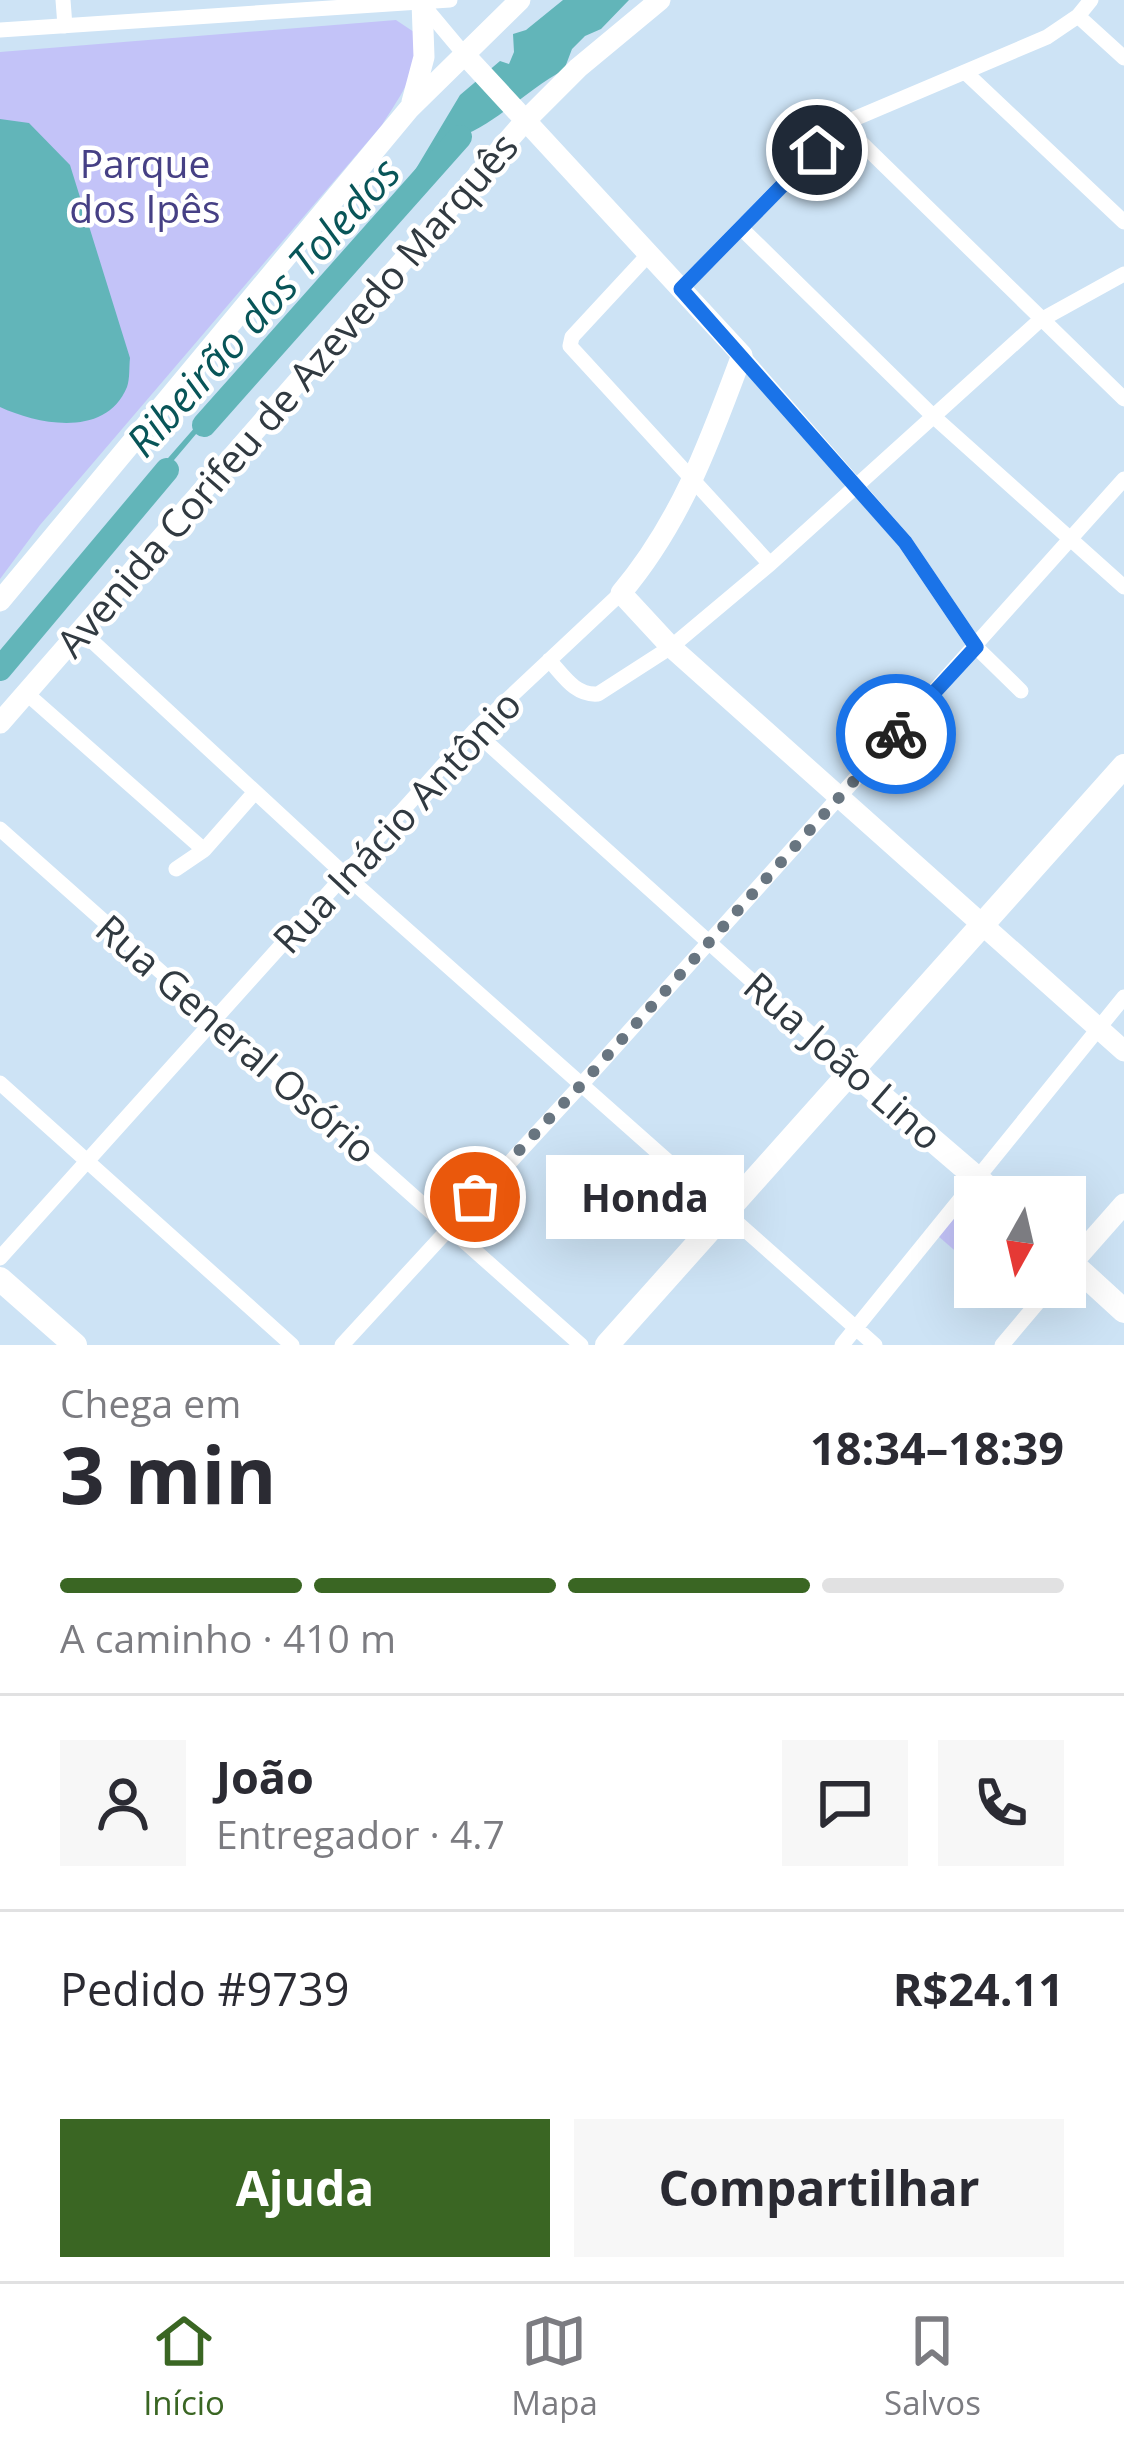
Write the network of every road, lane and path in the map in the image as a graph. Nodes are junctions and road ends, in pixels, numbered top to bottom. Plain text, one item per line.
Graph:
1 (62, 0) edge
2 (183, 0) edge
3 (450, 0) edge
4 (520, 0) edge
5 (659, 0) edge
6 (1091, 0) edge
7 (422, 1) edge
8 (302, 5) edge
9 (1078, 16) junction
10 (184, 18) junction
11 (65, 26) junction
12 (0, 30) edge
13 (1124, 58) edge
14 (469, 59) junction
15 (966, 73) junction
16 (409, 110) junction
17 (520, 116) junction
18 (842, 124) junction
19 (1124, 222) edge
20 (742, 229) junction
21 (649, 254) junction
22 (1124, 274) edge
23 (681, 289) junction
24 (1039, 321) junction
25 (742, 355) junction
26 (1124, 399) edge
27 (933, 416) junction
28 (1124, 479) edge
29 (694, 483) junction
30 (858, 486) junction
31 (1070, 540) junction
32 (770, 564) junction
33 (1124, 587) edge
34 (622, 593) junction
35 (0, 601) edge
36 (80, 629) junction
37 (671, 647) junction
38 (976, 647) junction
39 (549, 659) junction
40 (1021, 691) dead end
41 (26, 693) junction
42 (0, 723) edge
43 (474, 731) junction
44 (1124, 766) edge
45 (255, 792) junction
46 (840, 797) junction
47 (0, 829) edge
48 (204, 850) junction
49 (176, 869) dead end
50 (344, 874) junction
51 (982, 924) junction
52 (710, 941) junction
53 (1124, 998) edge
54 (214, 1018) junction
55 (1099, 1028) junction
56 (1124, 1051) edge
57 (852, 1070) junction
58 (0, 1083) edge
59 (581, 1085) junction
60 (87, 1158) junction
61 (975, 1176) edge
62 (979, 1176) edge
63 (1124, 1204) edge
64 (954, 1207) edge
65 (722, 1213) junction
66 (448, 1225) junction
67 (1086, 1244) edge
68 (0, 1258) edge
69 (0, 1279) edge
70 (1086, 1280) edge
71 (1033, 1308) edge
72 (1124, 1311) edge
73 (856, 1328) junction
74 (75, 1345) edge
75 (292, 1345) edge
76 (342, 1345) edge
77 (581, 1345) edge
78 (607, 1345) edge
79 (842, 1345) edge
80 (875, 1345) edge
81 (1002, 1345) edge

1 - 11 street
2 - 10 street
3 - 7 street
4 - 14 main road, Avenida Corifeu de Azevedo Marquês
5 - 17 main road, Avenida Corifeu de Azevedo Marquês
6 - 9 street
7 - 8 street
7 - 14 street
7 - 16 main road
8 - 10 street
9 - 13 street
9 - 15 street
10 - 11 street
11 - 12 street
14 - 16 main road, Avenida Corifeu de Azevedo Marquês
14 - 17 main road, Avenida Corifeu de Azevedo Marquês
15 - 18 street
15 - 19 street
16 - 35 main road, Avenida Corifeu de Azevedo Marquês
17 - 21 main road
17 - 36 main road, Avenida Corifeu de Azevedo Marquês
18 - 20 street
18 - 24 street
20 - 23 street
20 - 27 street
21 - 23 main road
21 - 29 street
22 - 24 street
23 - 25 main road
24 - 26 street
24 - 27 street
25 - 29 main road, Rua Inácio Antônio
25 - 30 street
27 - 30 street
27 - 31 street
28 - 31 street
29 - 32 street
29 - 34 main road, Rua Inácio Antônio
30 - 32 street
30 - 38 street
31 - 33 street
31 - 38 street
32 - 37 street
34 - 37 main road
34 - 39 street, Rua Inácio Antônio
36 - 41 main road, Avenida Corifeu de Azevedo Marquês
36 - 45 street
37 - 39 street
37 - 46 main road
38 - 40 street
38 - 46 street
39 - 43 street, Rua Inácio Antônio
41 - 42 main road, Avenida Corifeu de Azevedo Marquês
41 - 48 street
43 - 50 street, Rua Inácio Antônio
43 - 52 street, Rua João Lino
44 - 51 main road
45 - 48 street
45 - 50 street
46 - 51 main road
46 - 52 street
47 - 54 street, Rua General Osório
48 - 49 street
50 - 54 street, Rua Inácio Antônio
50 - 59 street
51 - 55 main road
51 - 57 main road
52 - 57 street, Rua João Lino
52 - 59 street
53 - 55 street
54 - 60 street, Rua Inácio Antônio
54 - 66 street, Rua General Osório
55 - 56 main road
55 - 62 street
57 - 61 main road, Rua João Lino
57 - 65 main road
58 - 60 street
59 - 65 street
59 - 66 street
60 - 68 street, Rua Inácio Antônio
60 - 75 street
63 - 67 main road
64 - 73 street
65 - 73 street
65 - 78 main road
66 - 76 street
66 - 77 street, Rua General Osório
69 - 74 main road
70 - 72 main road
71 - 81 street
73 - 79 street
73 - 80 street

